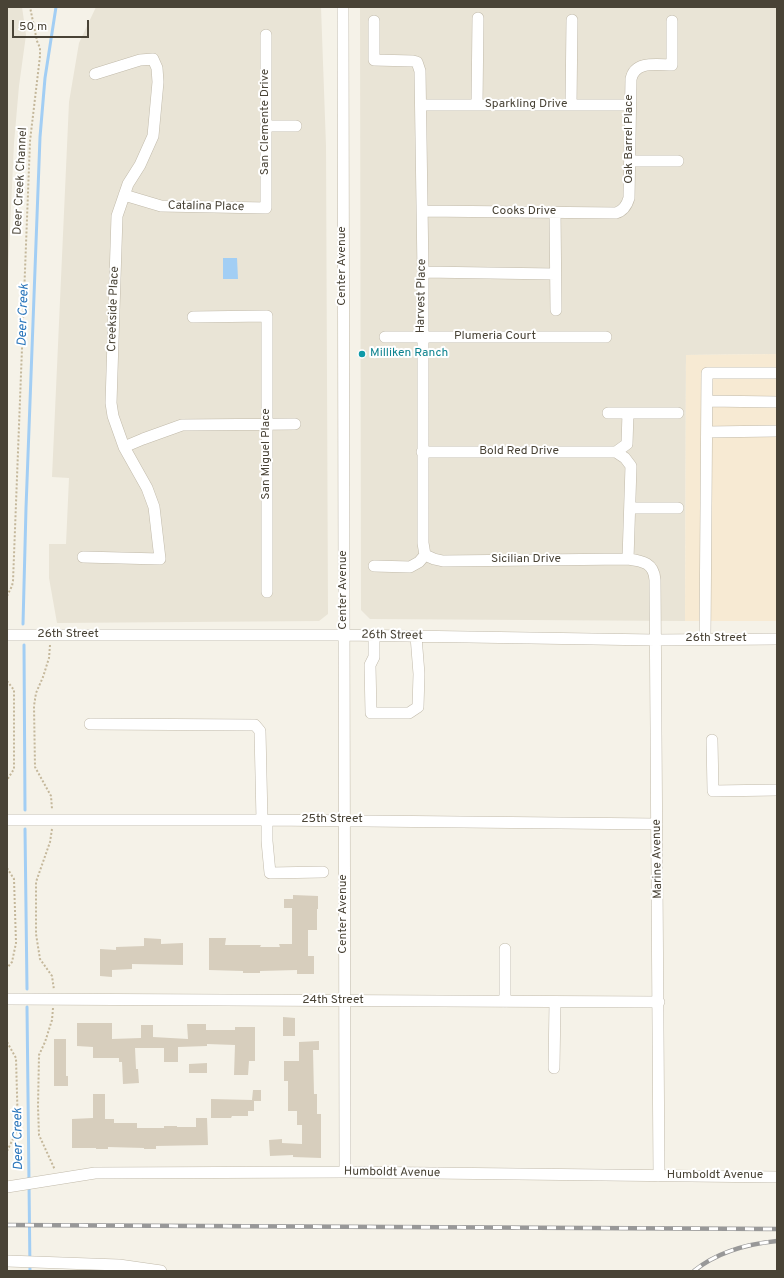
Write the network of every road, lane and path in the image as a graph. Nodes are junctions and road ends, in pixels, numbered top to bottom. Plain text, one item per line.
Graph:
1 (30, 7) edge
2 (343, 7) edge
3 (478, 18) dead end
4 (572, 20) dead end
5 (672, 21) dead end
6 (374, 22) dead end
7 (266, 35) dead end
8 (95, 74) dead end
9 (421, 105) junction
10 (477, 105) junction
11 (571, 105) junction
12 (630, 105) junction
13 (266, 126) junction
14 (296, 126) dead end
15 (678, 160) dead end
16 (630, 161) junction
17 (124, 195) junction
18 (266, 208) joint
19 (624, 208) joint
20 (422, 211) junction
21 (555, 212) junction
22 (423, 272) junction
23 (555, 274) junction
24 (556, 310) dead end
25 (193, 317) dead end
26 (606, 336) dead end
27 (385, 337) dead end
28 (422, 337) junction
29 (777, 373) edge
30 (707, 401) junction
31 (777, 402) edge
32 (608, 413) dead end
33 (628, 413) junction
34 (678, 413) dead end
35 (267, 424) junction
36 (295, 424) dead end
37 (777, 431) edge
38 (707, 432) junction
39 (124, 447) junction
40 (422, 452) junction
41 (616, 452) junction
42 (630, 508) junction
43 (678, 508) dead end
44 (425, 555) junction
45 (83, 557) dead end
46 (628, 559) junction
47 (374, 566) dead end
48 (267, 592) dead end
49 (7, 596) edge
50 (7, 635) edge
51 (51, 635) junction
52 (344, 635) junction
53 (374, 636) junction
54 (416, 636) junction
55 (705, 639) junction
56 (777, 639) edge
57 (655, 640) junction
58 (7, 681) edge
59 (90, 724) dead end
60 (712, 740) dead end
61 (7, 780) edge
62 (777, 790) edge
63 (7, 820) edge
64 (53, 820) junction
65 (265, 820) junction
66 (344, 820) junction
67 (657, 824) junction
68 (7, 868) edge
69 (323, 872) dead end
70 (505, 949) dead end
71 (7, 968) edge
72 (7, 999) edge
73 (54, 1000) junction
74 (344, 1001) junction
75 (505, 1002) junction
76 (555, 1002) junction
77 (659, 1002) junction
78 (7, 1042) edge
79 (554, 1068) dead end
80 (7, 1151) edge
81 (345, 1172) junction
82 (659, 1176) junction
83 (777, 1176) edge
84 (58, 1179) junction
85 (7, 1187) edge
86 (7, 1261) edge
87 (161, 1271) edge

1 - 49 path, Deer Creek Channel
2 - 52 street, Center Avenue
3 - 10 street
4 - 11 street
5 - 12 street, Oak Barrel Place
6 - 9 street, Harvest Place
7 - 13 street, San Clemente Drive
8 - 17 street, Creekside Place
9 - 10 street, Sparkling Drive
9 - 20 street, Harvest Place
10 - 11 street, Sparkling Drive
11 - 12 street, Sparkling Drive
12 - 16 street, Oak Barrel Place
13 - 14 street
13 - 18 street, San Clemente Drive
15 - 16 street
16 - 19 street, Oak Barrel Place
17 - 18 street, Catalina Place
17 - 39 street, Creekside Place
19 - 21 street, Cooks Drive
20 - 21 street, Cooks Drive
20 - 22 street, Harvest Place
21 - 23 street
22 - 23 street
22 - 28 street, Harvest Place
23 - 24 street
25 - 35 street, San Miguel Place
26 - 28 street, Plumeria Court
27 - 28 street, Plumeria Court
28 - 40 street, Harvest Place
29 - 30 street
30 - 31 street
30 - 38 street
32 - 33 street
33 - 34 street
33 - 41 street
35 - 36 street
35 - 39 street
35 - 48 street, San Miguel Place
37 - 38 street
38 - 55 street
39 - 45 street, Creekside Place
40 - 41 street, Bold Red Drive
40 - 44 street, Harvest Place
41 - 42 street
42 - 43 street
42 - 46 street
44 - 46 street, Sicilian Drive
44 - 47 street
46 - 57 street, Marine Avenue
50 - 51 street, 26th Street
51 - 52 street, 26th Street
51 - 64 path
52 - 53 street, 26th Street
52 - 66 street, Center Avenue
53 - 54 street, 26th Street
53 - 54 street
54 - 57 street, 26th Street
55 - 56 street, 26th Street
55 - 57 street, 26th Street
57 - 67 street, Marine Avenue
58 - 61 path
59 - 65 street
60 - 62 street
63 - 64 street, 25th Street
64 - 65 street, 25th Street
64 - 73 path
65 - 66 street, 25th Street
65 - 69 street
66 - 67 street, 25th Street
66 - 74 street, Center Avenue
67 - 77 street, Marine Avenue
68 - 71 path
70 - 75 street
72 - 73 street, 24th Street
73 - 74 street, 24th Street
73 - 84 path
74 - 75 street, 24th Street
74 - 81 street, Center Avenue
75 - 76 street, 24th Street
76 - 77 street, 24th Street
76 - 79 street
77 - 82 street, Marine Avenue
78 - 80 path
81 - 82 street, Humboldt Avenue
81 - 84 street, Humboldt Avenue
82 - 83 street, Humboldt Avenue
84 - 85 street, Humboldt Avenue
86 - 87 street

